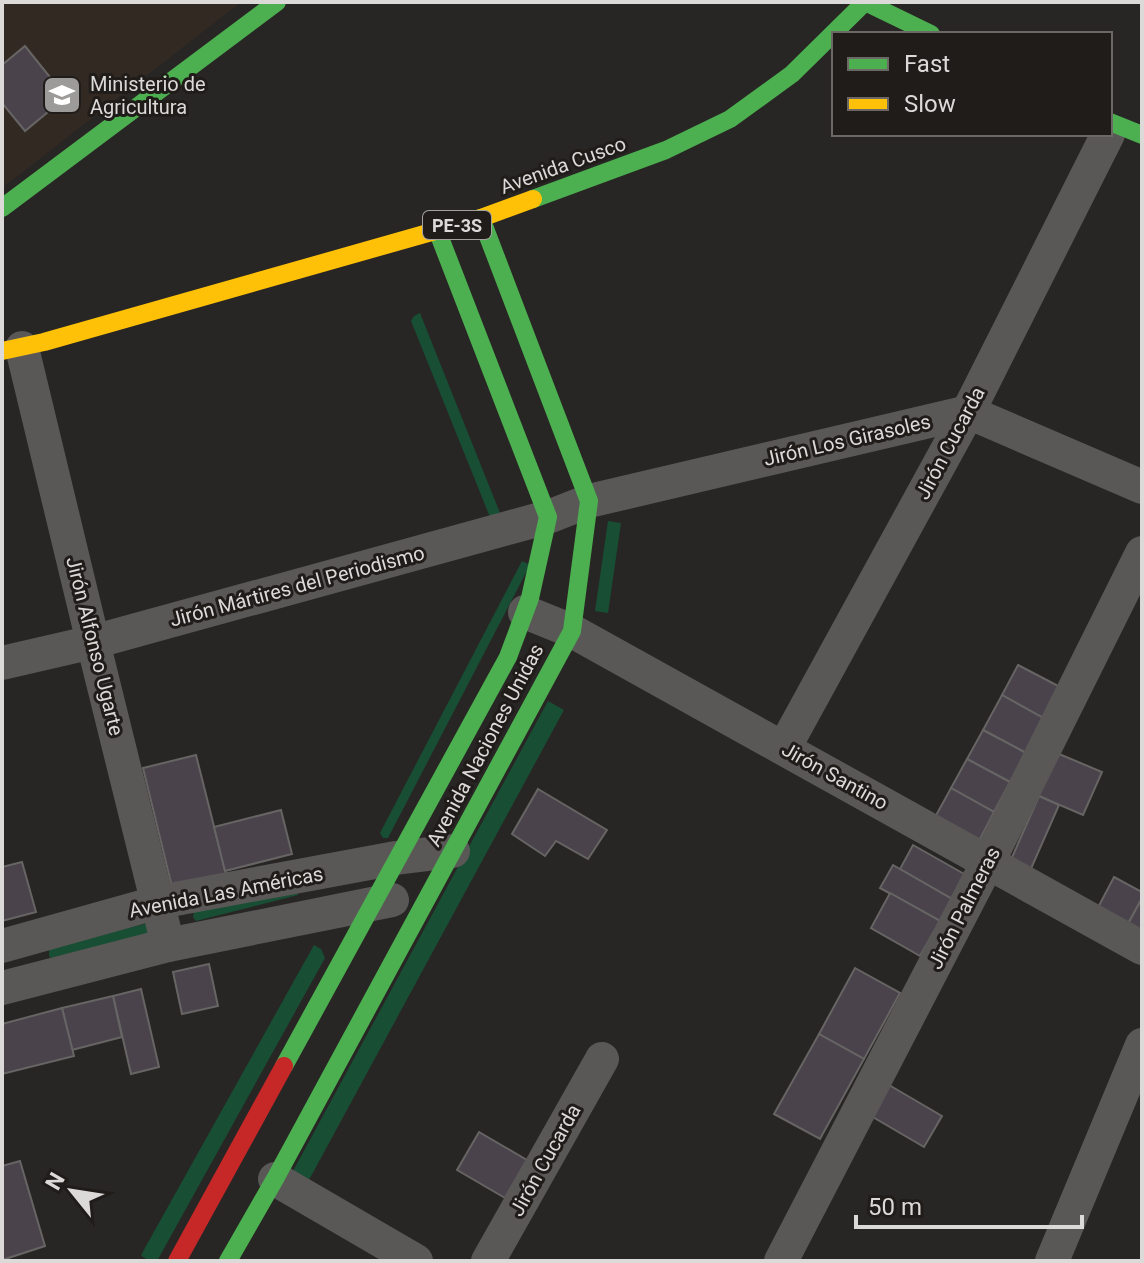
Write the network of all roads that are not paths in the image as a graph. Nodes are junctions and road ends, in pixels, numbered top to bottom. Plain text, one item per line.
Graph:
1 (277, 2) edge
2 (865, 2) edge
3 (835, 32) edge
4 (927, 32) edge
5 (832, 35) edge
6 (1117, 129) edge
7 (2, 208) edge
8 (481, 218) junction
9 (437, 230) junction
10 (12, 349) edge
11 (968, 412) junction
12 (1142, 487) edge
13 (589, 501) junction
14 (548, 517) junction
15 (1142, 553) edge
16 (525, 612) junction
17 (572, 631) junction
18 (93, 642) junction
19 (2, 663) edge
20 (784, 748) junction
21 (453, 851) junction
22 (396, 858) junction
23 (988, 862) junction
24 (429, 894) junction
25 (159, 902) junction
26 (374, 903) junction
27 (168, 945) junction
28 (2, 946) edge
29 (1142, 948) edge
30 (2, 988) edge
31 (1142, 1045) edge
32 (602, 1059) dead end
33 (275, 1179) junction
34 (177, 1261) edge
35 (228, 1261) edge
36 (416, 1261) edge
37 (488, 1261) edge
38 (781, 1261) edge
39 (1052, 1261) edge

1 - 7 main road
2 - 3 main road, Avenida Cusco / PE-3S
2 - 4 main road
5 - 8 main road, Avenida Cusco / PE-3S
6 - 11 street, Jirón Cucarda
8 - 9 main road, Avenida Cusco / PE-3S
8 - 13 main road, Avenida Naciones Unidas
9 - 10 main road, Avenida Cusco / PE-3S
9 - 14 main road
10 - 18 street, Jirón Alfonso Ugarte
11 - 12 street
11 - 13 street, Jirón Los Girasoles
11 - 20 street, Jirón Cucarda
13 - 14 street, Jirón Mártires del Periodismo
13 - 17 main road, Avenida Naciones Unidas
14 - 16 main road, Avenida Naciones Unidas
14 - 18 street, Jirón Mártires del Periodismo
15 - 23 street, Jirón Palmeras
16 - 17 street, Jirón Santino
16 - 22 main road, Avenida Naciones Unidas
17 - 20 street, Jirón Santino
17 - 21 main road, Avenida Naciones Unidas
18 - 19 street, Jirón Mártires del Periodismo
18 - 25 street, Jirón Alfonso Ugarte
20 - 23 street, Jirón Santino
21 - 22 street, Avenida Las Américas
21 - 24 main road, Avenida Naciones Unidas
22 - 25 street, Avenida Las Américas
22 - 26 main road, Avenida Naciones Unidas
23 - 29 street, Jirón Santino
23 - 38 street, Jirón Palmeras
24 - 26 street, Avenida Las Américas
24 - 33 main road, Avenida Naciones Unidas
25 - 27 street, Jirón Alfonso Ugarte
25 - 28 street, Avenida Las Américas
26 - 27 street, Avenida Las Américas
26 - 34 main road, Avenida Naciones Unidas
27 - 30 street, Avenida Las Américas
31 - 39 street
32 - 37 street, Jirón Cucarda
33 - 35 main road, Avenida Naciones Unidas
33 - 36 street

